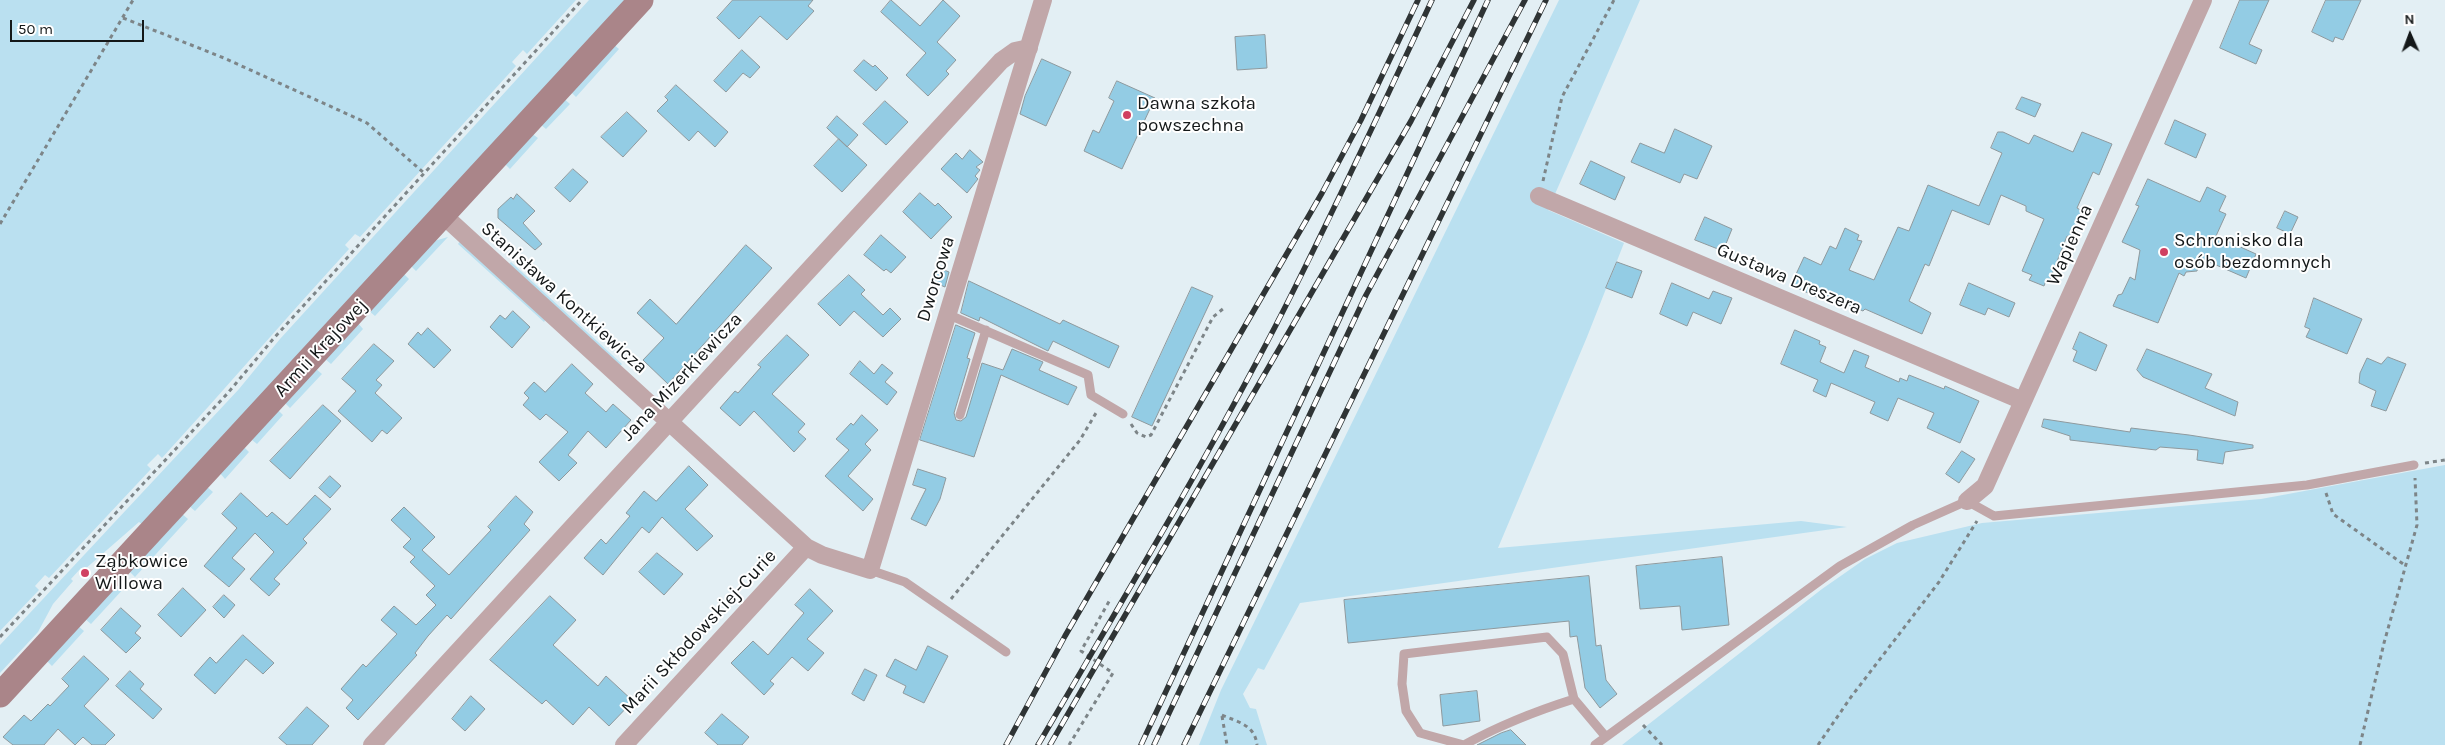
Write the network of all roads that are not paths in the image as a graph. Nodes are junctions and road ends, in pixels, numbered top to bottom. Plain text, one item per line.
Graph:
1 (641, 0) edge
2 (1044, 0) edge
3 (2203, 0) edge
4 (1029, 48) junction
5 (1539, 196) road end
6 (443, 215) junction
7 (947, 314) junction
8 (986, 330) junction
9 (2023, 401) junction
10 (1123, 414) road end
11 (960, 416) dead end
12 (670, 423) junction
13 (2414, 465) road end
14 (1967, 501) junction
15 (806, 547) junction
16 (870, 570) junction
17 (1006, 652) dead end
18 (0, 695) edge
19 (1574, 699) junction
20 (1606, 737) junction
21 (372, 745) edge
22 (624, 745) edge
23 (1595, 745) edge

1 - 6 main road, Armii Krajowej
2 - 4 street, Dworcowa
3 - 9 street, Wapienna
4 - 7 street, Dworcowa
4 - 12 street, Jana Mizerkiewicza
5 - 9 street, Gustawa Dreszera
6 - 12 street, Stanisława Kontkiewicza
6 - 18 main road, Armii Krajowej
7 - 8 lane
7 - 16 street, Dworcowa
8 - 10 lane
8 - 11 lane
9 - 14 street, Wapienna
12 - 15 street, Stanisława Kontkiewicza
12 - 21 street, Jana Mizerkiewicza
13 - 14 lane
14 - 20 lane
15 - 16 street, Stanisława Kontkiewicza
15 - 22 street, Marii Skłodowskiej-Curie
16 - 17 lane
19 - 19 lane
19 - 20 lane
20 - 23 lane

